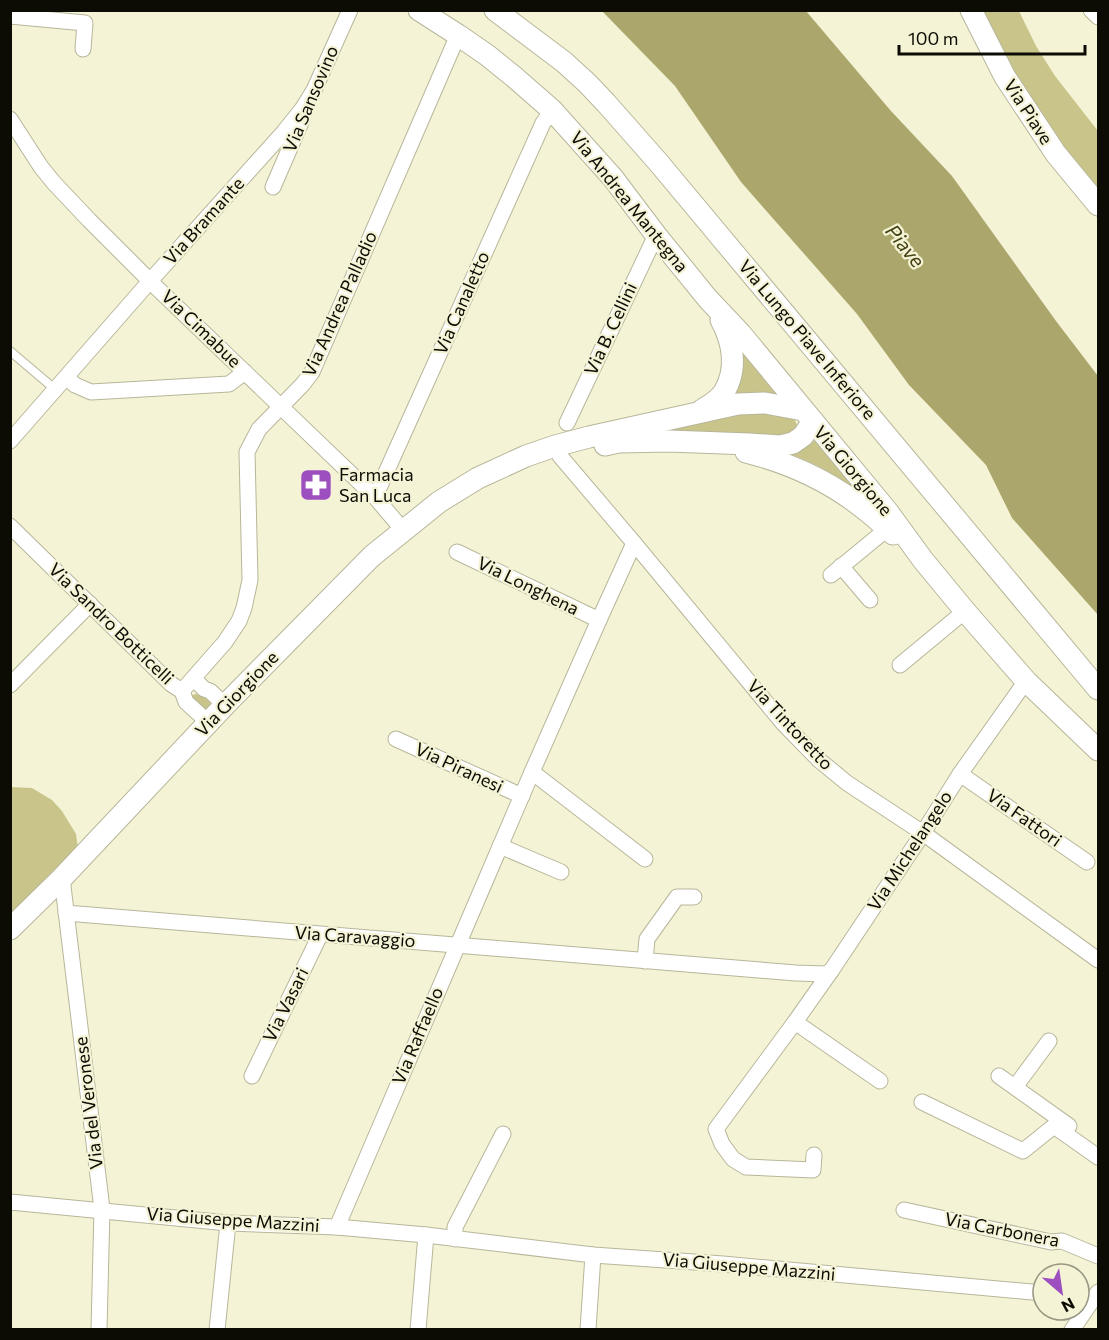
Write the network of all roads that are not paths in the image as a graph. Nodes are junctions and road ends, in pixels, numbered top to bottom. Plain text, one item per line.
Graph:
1 (350, 10) edge
2 (419, 10) edge
3 (495, 10) edge
4 (971, 10) edge
5 (1091, 10) edge
6 (10, 16) edge
7 (1098, 17) edge
8 (458, 35) junction
9 (83, 49) dead end
10 (303, 108) junction
11 (552, 110) junction
12 (10, 119) edge
13 (273, 187) dead end
14 (1098, 204) edge
15 (656, 235) junction
16 (150, 281) junction
17 (708, 299) junction
18 (10, 351) edge
19 (245, 372) junction
20 (67, 378) junction
21 (56, 390) junction
22 (281, 406) junction
23 (700, 412) junction
24 (808, 416) junction
25 (567, 423) dead end
26 (10, 441) edge
27 (699, 443) junction
28 (560, 456) junction
29 (478, 478) junction
30 (375, 497) junction
31 (10, 526) edge
32 (887, 529) junction
33 (403, 530) junction
34 (634, 543) junction
35 (457, 552) dead end
36 (923, 560) junction
37 (870, 600) dead end
38 (90, 604) junction
39 (965, 612) junction
40 (599, 620) junction
41 (900, 665) dead end
42 (194, 679) junction
43 (1026, 681) junction
44 (10, 686) edge
45 (1098, 689) edge
46 (182, 691) junction
47 (225, 705) junction
48 (209, 723) junction
49 (396, 739) dead end
50 (1098, 750) edge
51 (532, 772) junction
52 (960, 774) junction
53 (522, 796) junction
54 (923, 833) junction
55 (500, 846) junction
56 (645, 859) dead end
57 (1087, 862) dead end
58 (561, 872) dead end
59 (62, 878) junction
60 (694, 897) dead end
61 (66, 913) junction
62 (10, 929) edge
63 (320, 934) junction
64 (457, 944) junction
65 (1098, 960) edge
66 (645, 961) junction
67 (831, 971) junction
68 (795, 1022) junction
69 (1049, 1041) dead end
70 (252, 1076) dead end
71 (999, 1076) dead end
72 (880, 1081) dead end
73 (1015, 1087) junction
74 (922, 1102) dead end
75 (503, 1134) dead end
76 (1098, 1146) edge
77 (814, 1155) dead end
78 (1098, 1157) edge
79 (10, 1202) edge
80 (102, 1209) junction
81 (904, 1210) dead end
82 (228, 1223) junction
83 (337, 1227) junction
84 (426, 1235) junction
85 (455, 1239) junction
86 (593, 1255) junction
87 (1098, 1256) edge
88 (1031, 1292) edge
89 (1092, 1296) edge
90 (99, 1329) edge
91 (217, 1329) edge
92 (418, 1329) edge
93 (588, 1329) edge
94 (1072, 1329) edge

1 - 10 street, Via Sansovino
2 - 8 main road, Via Andrea Mantegna
3 - 45 main road, Via Lungo Piave Inferiore
4 - 14 main road, Via Piave
5 - 7 street
6 - 9 street
8 - 11 main road, Via Andrea Mantegna
8 - 22 street, Via Andrea Palladio
10 - 13 street, Via Sansovino
10 - 16 street, Via Bramante
11 - 15 main road, Via Andrea Mantegna
11 - 30 street, Via Canaletto
12 - 16 street, Via Cimabue
15 - 17 main road, Via Andrea Mantegna
15 - 25 street, Via B. Cellini
16 - 19 street, Via Cimabue
16 - 20 street, Via Bramante
17 - 23 main road, Via Giorgione
17 - 24 main road, Via Andrea Mantegna
18 - 21 lane
19 - 20 street
19 - 22 street, Via Cimabue
20 - 21 street, Via Bramante
21 - 26 street, Via Bramante
22 - 30 street, Via Cimabue
22 - 42 street, Via Andrea Palladio
23 - 24 main road, Via Giorgione
23 - 29 main road, Via Giorgione
24 - 27 main road, Via Giorgione
24 - 36 main road, Via Giorgione
27 - 28 main road, Via Giorgione
27 - 32 main road, Via Giorgione
28 - 29 main road, Via Giorgione
28 - 34 street, Via Tintoretto
29 - 33 main road, Via Giorgione
30 - 33 street, Via Cimabue
31 - 38 street, Via Sandro Botticelli
32 - 36 main road, Via Giorgione
32 - 37 street, Via Giorgione
33 - 47 main road, Via Giorgione
34 - 40 street, Via Raffaello
34 - 54 street, Via Tintoretto
35 - 40 street, Via Longhena
36 - 39 main road, Via Giorgione
38 - 44 street
38 - 46 street, Via Sandro Botticelli
39 - 41 street
39 - 43 main road, Via Giorgione
40 - 51 street, Via Raffaello
42 - 46 street, Via Andrea Palladio
42 - 47 street, Via Sandro Botticelli
43 - 50 main road, Via Giorgione
43 - 52 street, Via Michelangelo
46 - 48 street, Via Sandro Botticelli
47 - 48 main road, Via Giorgione
48 - 59 main road, Via Giorgione
49 - 53 street, Via Piranesi
51 - 53 street, Via Raffaello
51 - 56 street
52 - 54 street, Via Michelangelo
52 - 57 street, Via Fattori
53 - 55 street, Via Raffaello
54 - 65 street, Via Tintoretto
54 - 67 street, Via Michelangelo
55 - 58 street
55 - 64 street, Via Raffaello
59 - 61 street, Via del Veronese
59 - 62 main road, Via Giorgione
60 - 66 street
61 - 63 street, Via Caravaggio
61 - 80 street, Via del Veronese
63 - 64 street, Via Caravaggio
63 - 70 street, Via Vasari
64 - 66 street, Via Caravaggio
64 - 83 street, Via Raffaello
66 - 67 street, Via Caravaggio
67 - 68 street, Via Michelangelo
68 - 72 street
68 - 77 street, Via Michelangelo
69 - 73 street
71 - 73 street
73 - 76 street
74 - 78 street
75 - 85 street
79 - 80 street, Via Giuseppe Mazzini
80 - 82 street, Via Giuseppe Mazzini
80 - 90 street, Via del Veronese
81 - 87 street, Via Carbonera
82 - 83 street, Via Giuseppe Mazzini
82 - 91 street
83 - 84 street, Via Giuseppe Mazzini
84 - 85 street, Via Giuseppe Mazzini
84 - 92 street
85 - 86 street, Via Giuseppe Mazzini
86 - 88 street, Via Giuseppe Mazzini
86 - 93 street
89 - 94 street

